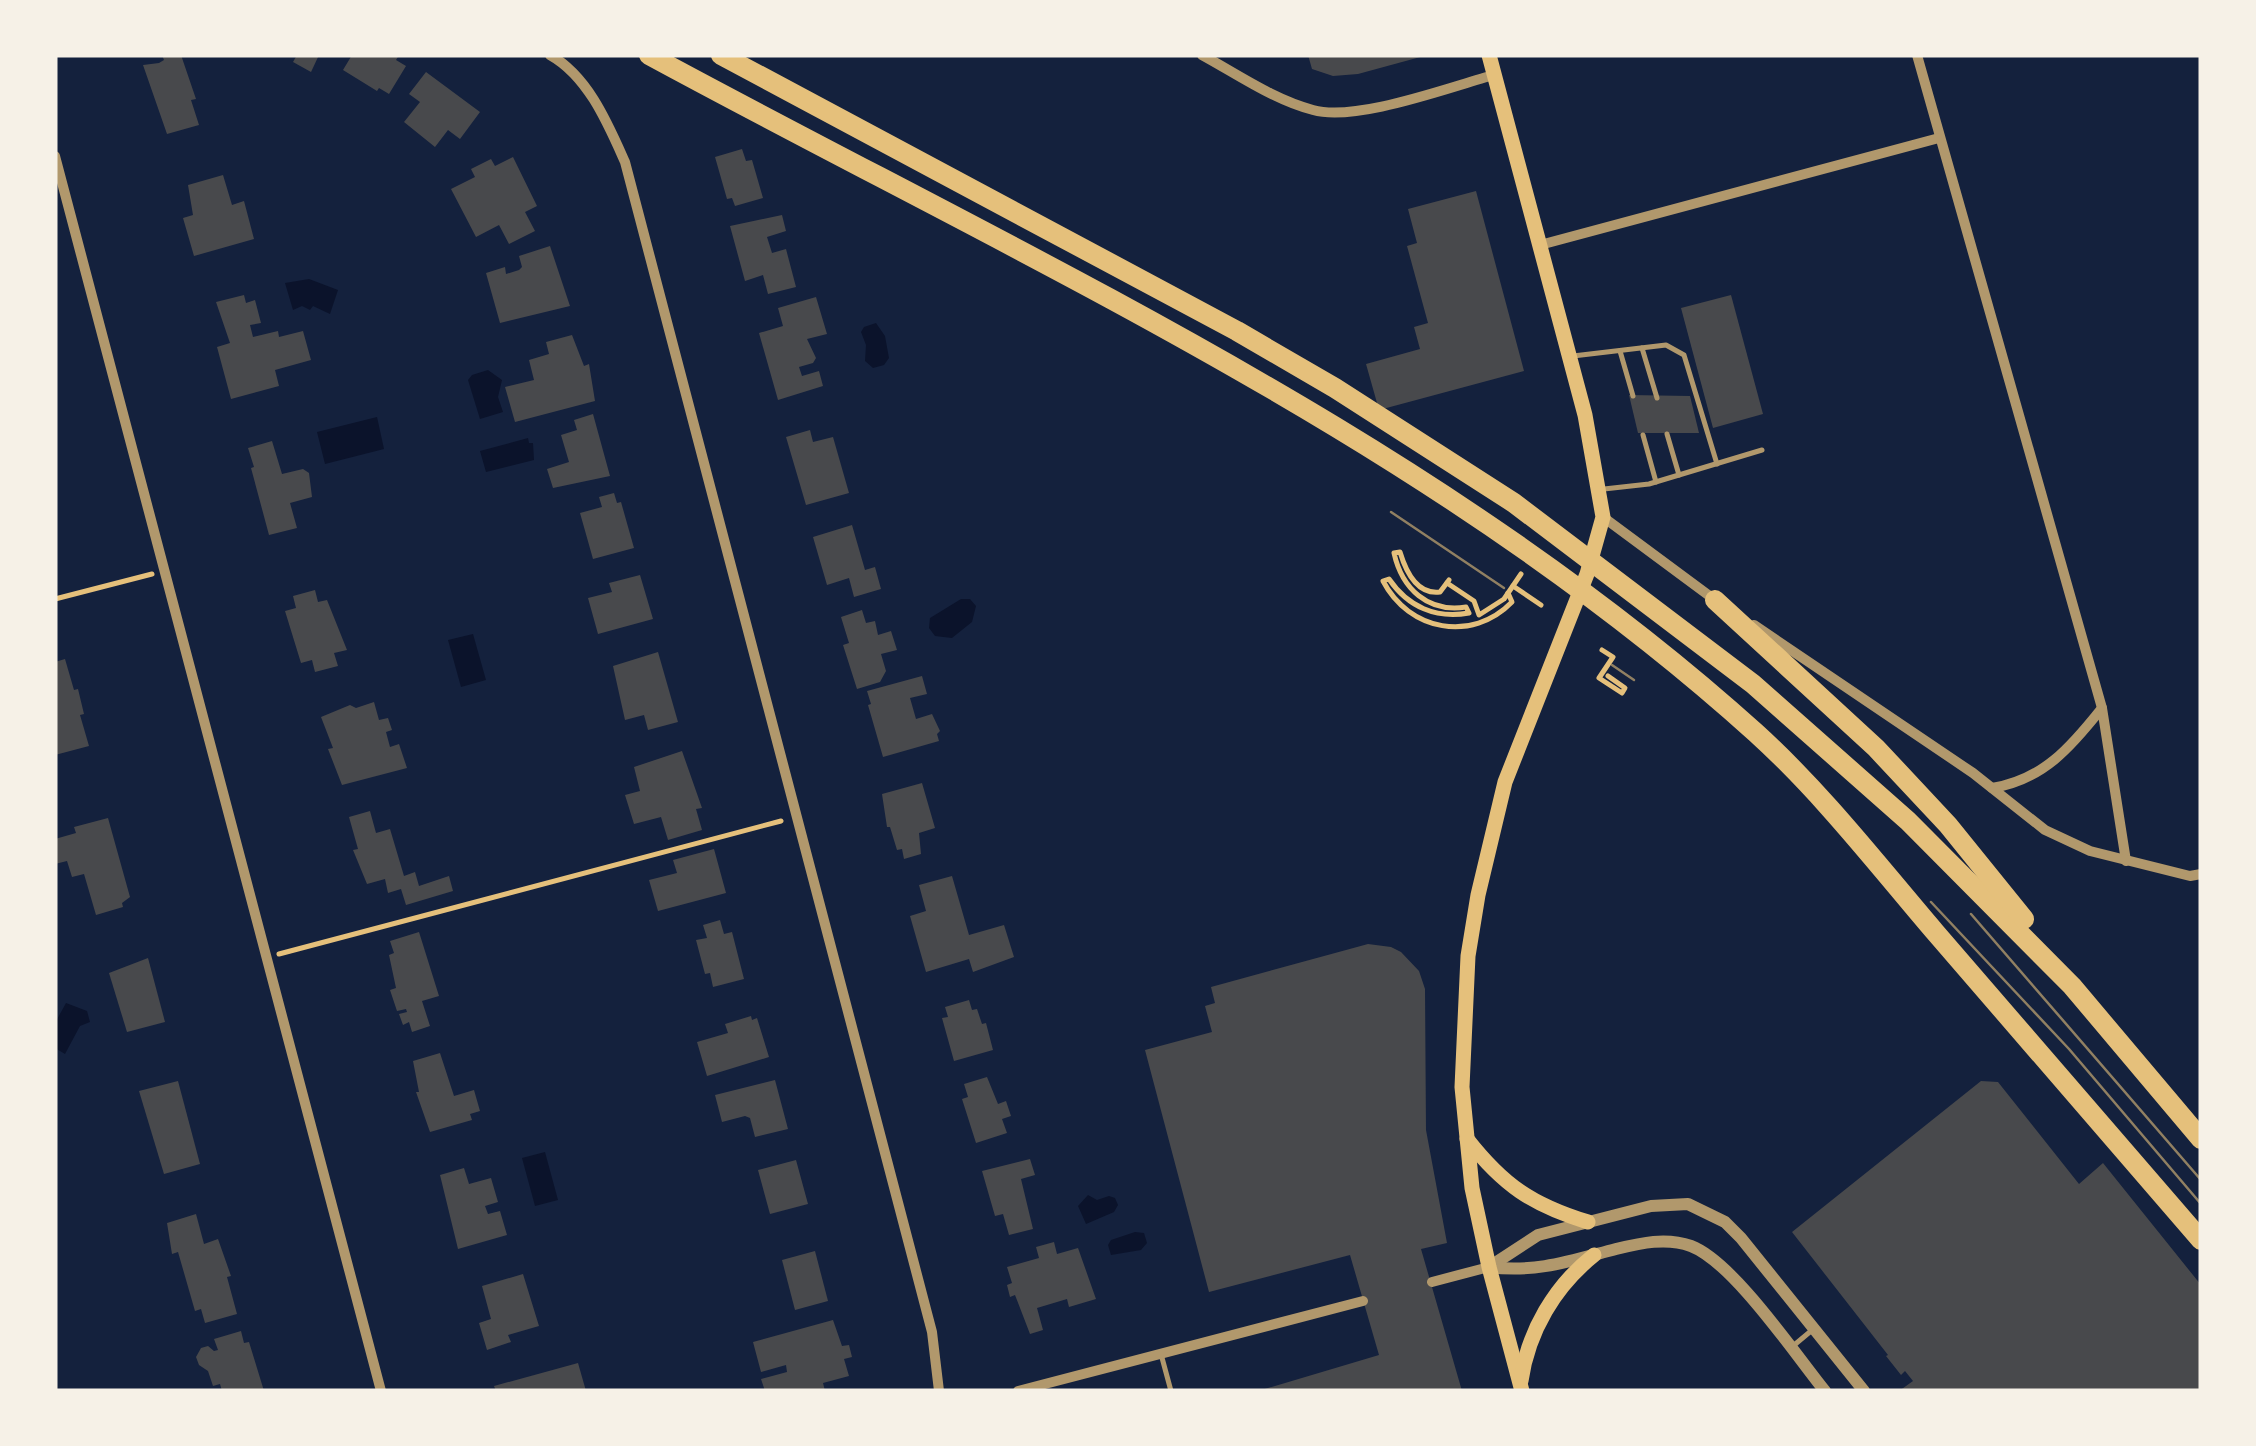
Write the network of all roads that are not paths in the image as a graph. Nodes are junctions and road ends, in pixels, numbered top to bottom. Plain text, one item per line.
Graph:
1 (550, 55) edge
2 (649, 55) edge
3 (721, 55) edge
4 (1202, 55) edge
5 (1489, 55) edge
6 (1916, 55) edge
7 (1494, 75) junction
8 (1939, 138) junction
9 (55, 156) edge
10 (1540, 245) junction
11 (1642, 348) junction
12 (1620, 350) junction
13 (1570, 356) junction
14 (1633, 396) dead end
15 (1656, 398) dead end
16 (1667, 434) dead end
17 (1644, 435) dead end
18 (1762, 450) dead end
19 (1717, 464) junction
20 (1679, 475) junction
21 (1656, 482) junction
22 (1601, 490) junction
23 (1603, 518) junction
24 (1715, 600) junction
25 (2102, 708) junction
26 (1992, 788) junction
27 (2126, 862) junction
28 (2201, 874) edge
29 (2072, 986) junction
30 (1467, 1139) junction
31 (2201, 1139) edge
32 (1588, 1222) junction
33 (2201, 1240) edge
34 (1594, 1255) junction
35 (1488, 1267) junction
36 (1432, 1282) dead end
37 (1362, 1300) dead end
38 (1815, 1328) junction
39 (1790, 1348) junction
40 (1161, 1354) junction
41 (1521, 1388) edge
42 (381, 1391) edge
43 (939, 1391) edge
44 (1018, 1391) edge
45 (1172, 1391) edge
46 (1825, 1391) edge
47 (1864, 1391) edge

1 - 43 street
2 - 33 highway
3 - 29 highway
4 - 7 street
5 - 7 main road
6 - 8 street
7 - 10 main road
8 - 10 street
8 - 25 street
9 - 42 street
10 - 13 main road
11 - 12 lane
11 - 15 lane
11 - 19 lane
12 - 13 lane
12 - 14 lane
13 - 22 main road
16 - 20 lane
17 - 21 lane
18 - 19 lane
19 - 20 lane
20 - 21 lane
21 - 22 lane
22 - 23 main road
23 - 24 street
23 - 30 main road
24 - 26 street
24 - 29 highway
25 - 26 street
25 - 27 street
26 - 27 street
27 - 28 street
29 - 31 highway
30 - 32 main road
30 - 35 main road
32 - 35 street
32 - 38 street
34 - 35 street
34 - 39 street
34 - 41 main road
35 - 36 street
35 - 41 main road
37 - 40 street
38 - 39 lane
38 - 47 street
39 - 46 street
40 - 44 street
40 - 45 lane

